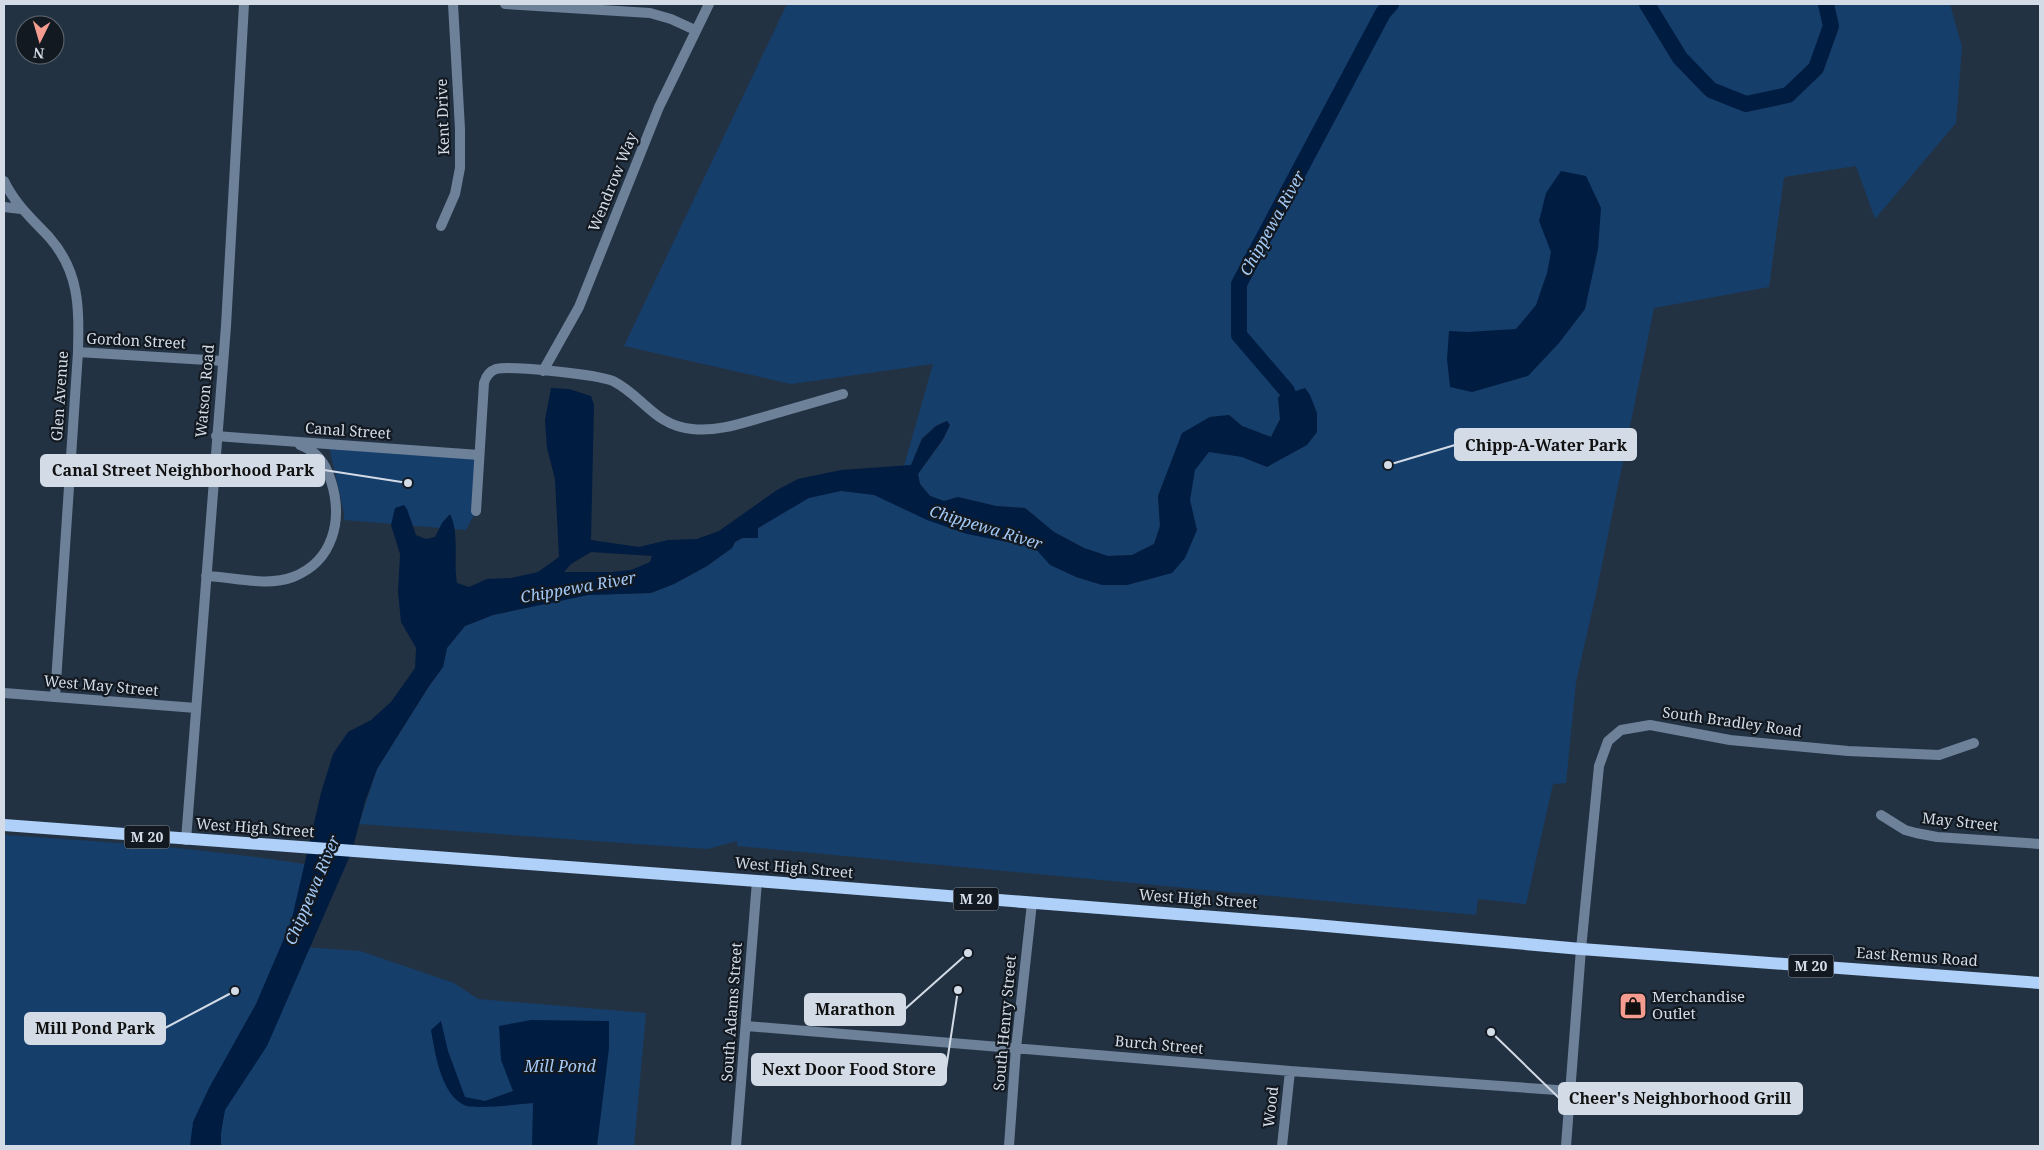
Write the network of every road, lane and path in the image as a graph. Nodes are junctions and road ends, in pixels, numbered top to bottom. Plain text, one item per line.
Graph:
1 (244, 4) edge
2 (453, 4) edge
3 (505, 4) edge
4 (709, 4) edge
5 (590, 7) edge
6 (695, 30) junction
7 (4, 181) edge
8 (4, 207) edge
9 (21, 209) junction
10 (441, 226) dead end
11 (78, 352) junction
12 (223, 361) junction
13 (543, 371) junction
14 (843, 394) dead end
15 (216, 436) junction
16 (294, 442) junction
17 (479, 455) junction
18 (476, 511) dead end
19 (206, 576) junction
20 (4, 693) edge
21 (55, 697) junction
22 (196, 708) junction
23 (1974, 743) dead end
24 (1881, 815) dead end
25 (4, 825) edge
26 (186, 840) junction
27 (2040, 844) edge
28 (757, 881) junction
29 (1032, 903) junction
30 (1581, 949) junction
31 (2040, 982) edge
32 (746, 1026) junction
33 (1016, 1048) junction
34 (1290, 1071) junction
35 (1571, 1091) junction
36 (736, 1146) edge
37 (1009, 1146) edge
38 (1282, 1146) edge
39 (1566, 1146) edge

1 - 12 street, Watson Road
2 - 10 street, Kent Drive
3 - 5 street
4 - 6 street, Wendrow Way
5 - 6 street
6 - 13 street, Wendrow Way
7 - 9 street, Glen Avenue
8 - 9 street
9 - 11 street, Glen Avenue
11 - 12 street, Gordon Street
11 - 21 street, Glen Avenue
12 - 15 street, Watson Road
13 - 14 street
13 - 17 street
15 - 16 street, Canal Street
15 - 19 street, Watson Road
16 - 17 street, Canal Street
16 - 19 street
17 - 18 street
19 - 22 street, Watson Road
20 - 21 street, West May Street
21 - 22 street, West May Street
22 - 26 street, Watson Road
23 - 30 street, South Bradley Road
24 - 27 street, May Street
25 - 26 main road, West High Street / M 20
26 - 28 main road, West High Street / M 20
28 - 29 main road, West High Street / M 20
28 - 32 street, South Adams Street
29 - 30 main road, West High Street / M 20
29 - 33 street, South Henry Street
30 - 31 main road, East Remus Road / M 20
30 - 35 street, South Bradley Road
32 - 33 street, Burch Street
32 - 36 street, South Adams Street
33 - 34 street, Burch Street
33 - 37 street, South Henry Street
34 - 35 street, Burch Street
34 - 38 street, Wood
35 - 39 street, South Bradley Road

